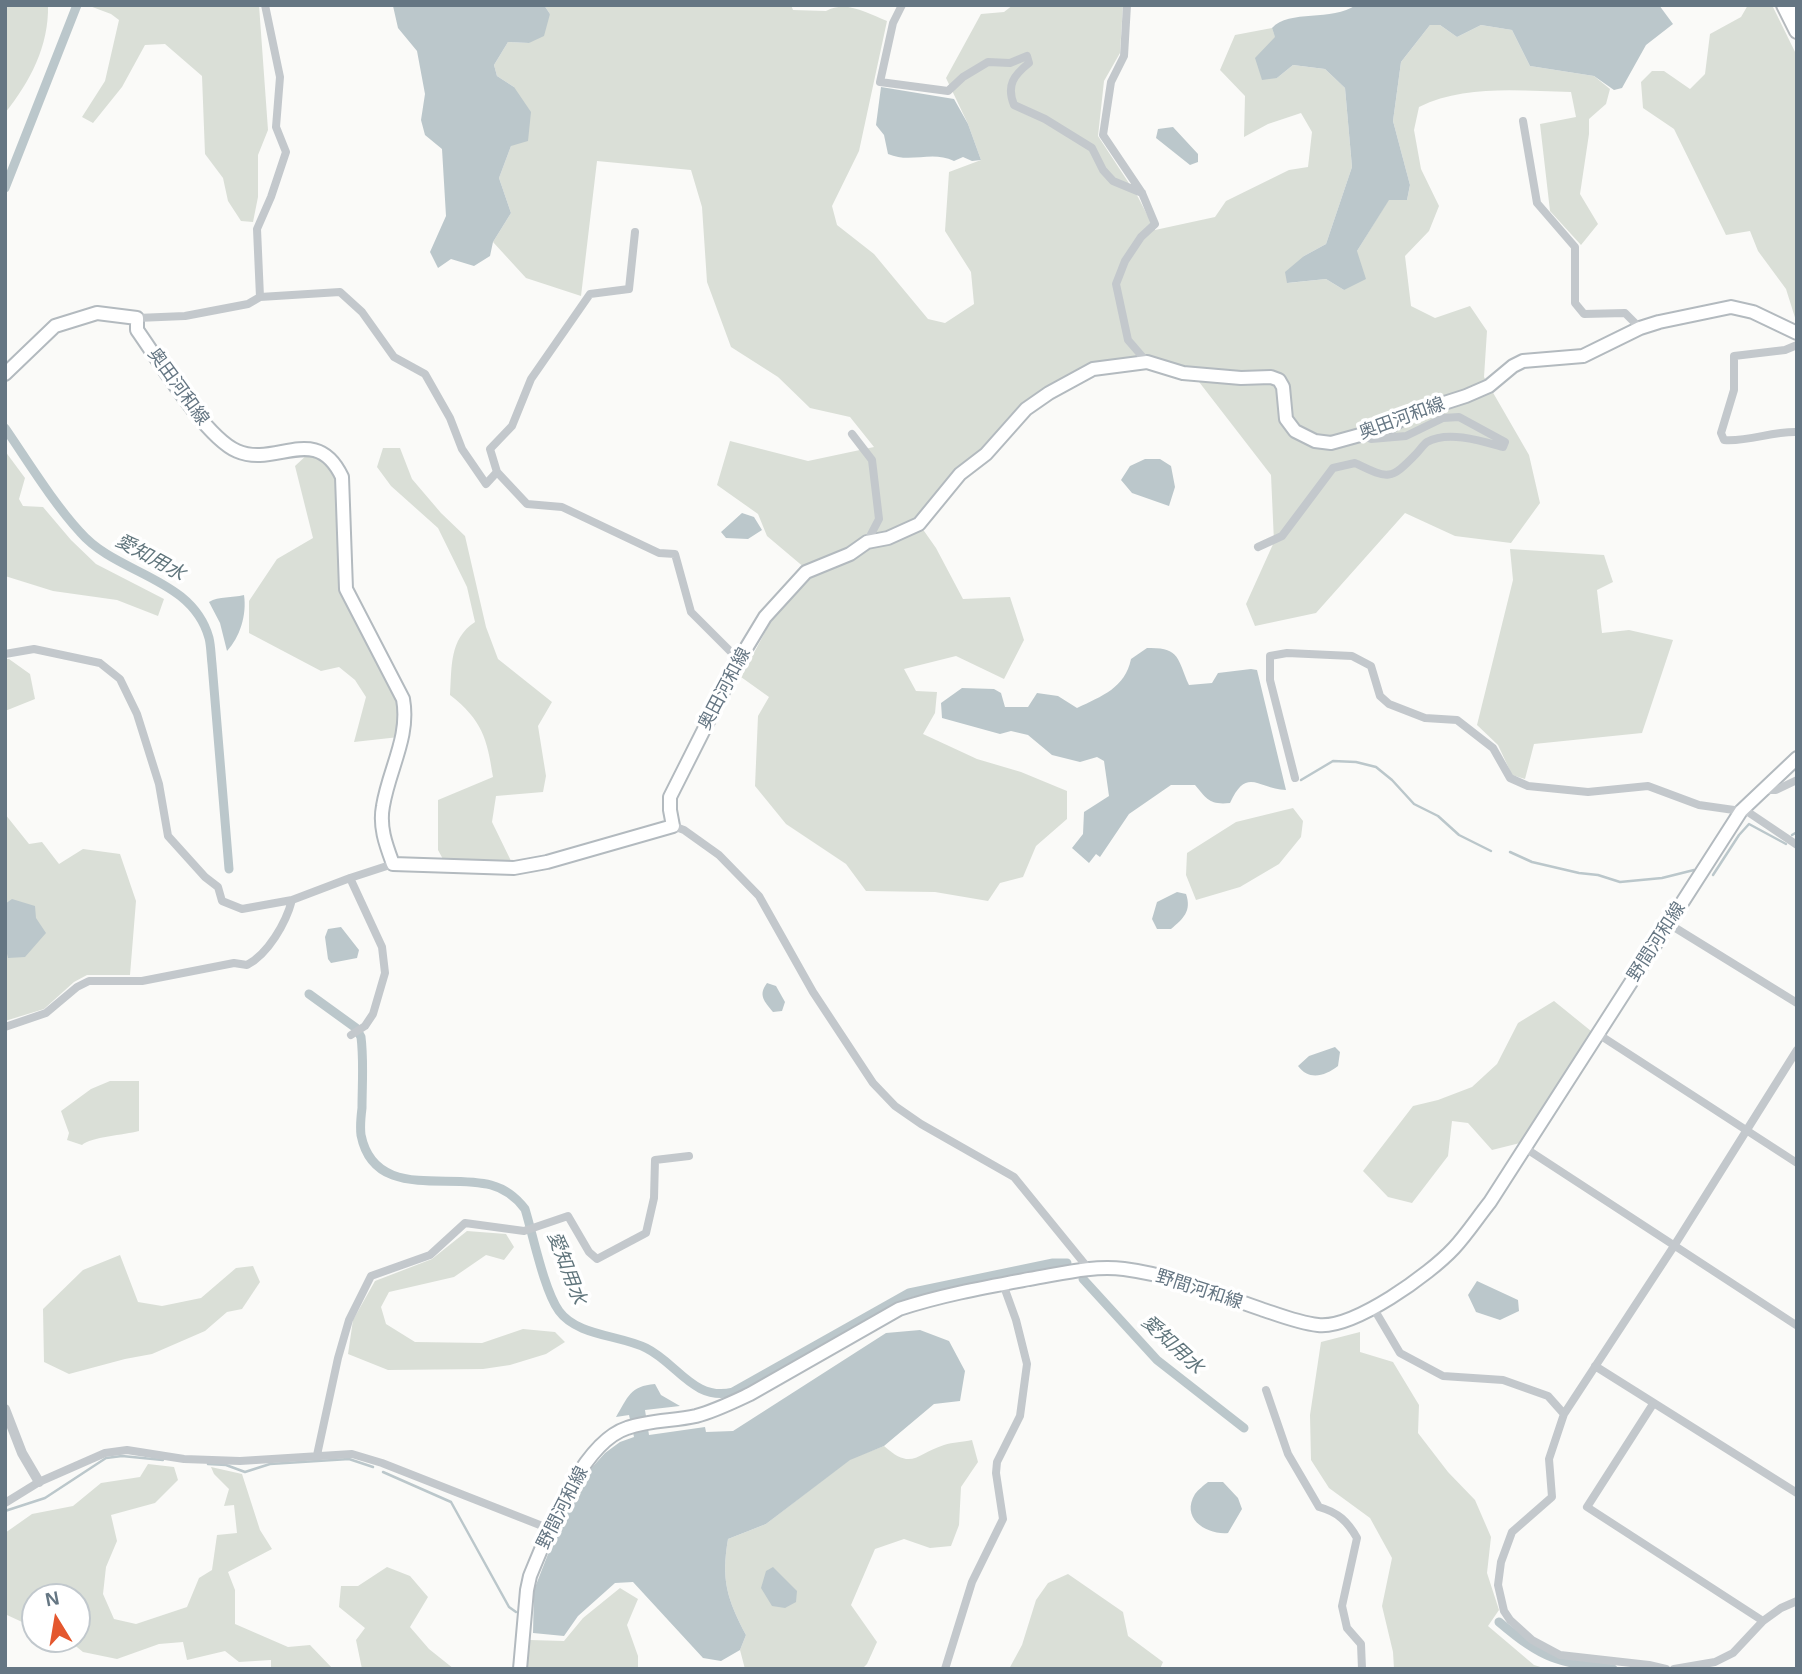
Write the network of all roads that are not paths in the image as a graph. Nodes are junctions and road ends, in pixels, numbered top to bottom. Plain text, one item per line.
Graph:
1 (265, 5) edge
2 (902, 5) edge
3 (1127, 5) edge
4 (1784, 5) edge
5 (1797, 31) edge
6 (1524, 121) dead end
7 (1142, 193) junction
8 (635, 232) dead end
9 (260, 297) junction
10 (137, 318) junction
11 (1640, 328) junction
12 (1797, 333) edge
13 (1797, 345) edge
14 (1147, 362) junction
15 (5, 374) edge
16 (1797, 432) edge
17 (1363, 433) junction
18 (852, 434) dead end
19 (496, 472) junction
20 (867, 542) junction
21 (1258, 547) dead end
22 (5, 654) edge
23 (740, 660) junction
24 (1797, 758) edge
25 (1295, 778) dead end
26 (1797, 780) edge
27 (1763, 790) junction
28 (1741, 811) junction
29 (673, 825) junction
30 (1797, 845) edge
31 (393, 864) junction
32 (349, 877) junction
33 (292, 900) junction
34 (1669, 924) junction
35 (1797, 1003) edge
36 (5, 1027) edge
37 (1598, 1034) junction
38 (351, 1035) dead end
39 (1797, 1050) edge
40 (1745, 1131) junction
41 (1525, 1149) junction
42 (689, 1156) dead end
43 (1797, 1163) edge
44 (1674, 1246) junction
45 (1088, 1268) junction
46 (1003, 1284) junction
47 (1374, 1309) junction
48 (1796, 1327) edge
49 (1595, 1366) junction
50 (1266, 1390) dead end
51 (1653, 1404) junction
52 (5, 1409) edge
53 (1564, 1414) junction
54 (317, 1455) junction
55 (39, 1482) junction
56 (1797, 1493) edge
57 (5, 1503) edge
58 (550, 1530) junction
59 (1797, 1601) edge
60 (1763, 1622) junction
61 (520, 1669) edge
62 (946, 1669) edge
63 (1362, 1669) edge
64 (1666, 1669) edge
65 (1674, 1669) edge

1 - 9 street
2 - 7 street
3 - 7 street
4 - 5 highway
6 - 11 street
7 - 14 street
8 - 19 street
9 - 10 street
9 - 19 street
10 - 15 main road
10 - 31 main road, 奥田河和線
11 - 12 main road, 奥田河和線
11 - 17 main road, 奥田河和線
13 - 16 street
14 - 17 main road, 奥田河和線
14 - 20 main road, 奥田河和線
17 - 21 street
18 - 20 street
19 - 23 street
20 - 23 main road, 奥田河和線
22 - 33 street
23 - 29 main road, 奥田河和線
24 - 27 main road, 野間河和線
25 - 28 street
26 - 27 street
27 - 28 main road, 野間河和線
28 - 30 street
28 - 34 main road, 野間河和線
29 - 31 main road
29 - 45 street
31 - 32 street
32 - 33 street
32 - 38 street
33 - 36 street
34 - 35 street
34 - 37 main road, 野間河和線
37 - 40 street
37 - 41 main road, 野間河和線
39 - 40 street
40 - 43 street
40 - 44 street
41 - 44 street
41 - 47 main road, 野間河和線
42 - 54 street
44 - 48 street
44 - 49 street
45 - 46 main road, 野間河和線
45 - 47 main road, 野間河和線
46 - 58 main road, 野間河和線
46 - 62 street
47 - 53 street
49 - 51 street
49 - 53 street
50 - 63 street
51 - 56 street
51 - 60 street
52 - 55 street
53 - 64 street
54 - 55 street
54 - 58 street
55 - 57 street
58 - 61 main road, 野間河和線
59 - 60 street
60 - 65 street

